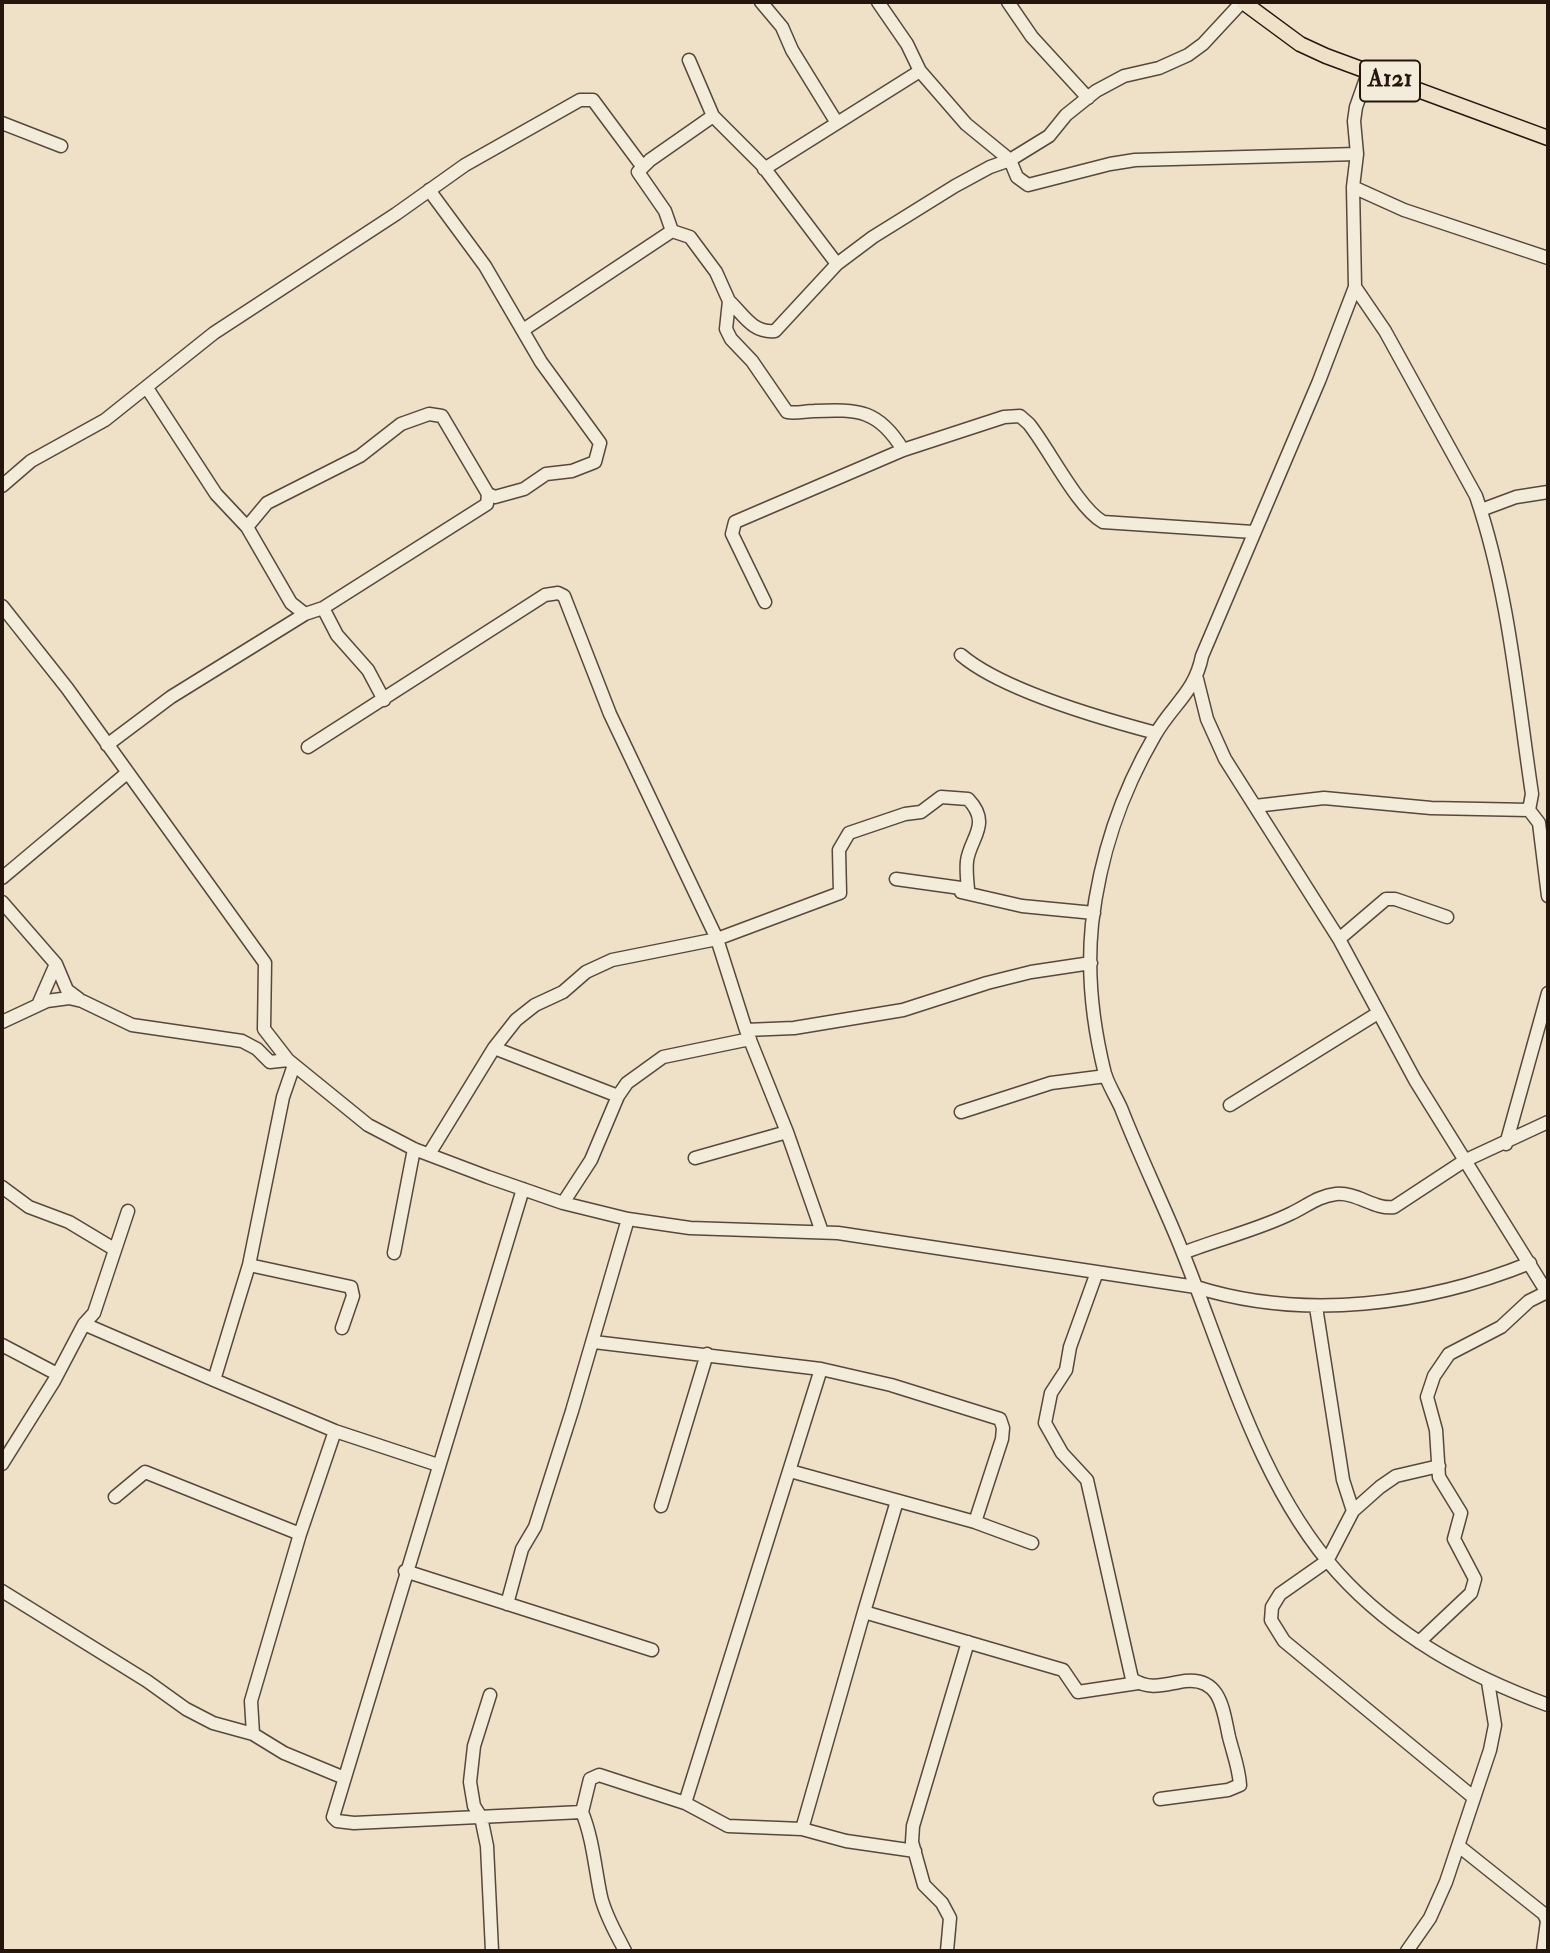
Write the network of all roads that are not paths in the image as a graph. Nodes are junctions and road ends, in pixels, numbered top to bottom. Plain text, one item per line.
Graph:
1 (761, 2) edge
2 (878, 2) edge
3 (1008, 2) edge
4 (1242, 2) edge
5 (689, 60) dead end
6 (920, 71) junction
7 (1368, 73) junction
8 (1088, 98) junction
9 (713, 116) junction
10 (2, 123) edge
11 (837, 123) junction
12 (1548, 138) edge
13 (61, 146) dead end
14 (1357, 155) junction
15 (1010, 160) junction
16 (642, 166) junction
17 (764, 169) junction
18 (1353, 187) junction
19 (429, 190) junction
20 (672, 231) junction
21 (1548, 258) edge
22 (836, 264) junction
23 (1355, 287) junction
24 (729, 301) junction
25 (523, 330) junction
26 (147, 388) junction
27 (903, 450) junction
28 (2, 486) edge
29 (1548, 492) edge
30 (488, 494) junction
31 (1480, 510) junction
32 (247, 527) junction
33 (1253, 532) junction
34 (765, 602) dead end
35 (2, 606) edge
36 (323, 608) junction
37 (305, 614) junction
38 (961, 655) dead end
39 (1197, 678) junction
40 (384, 700) junction
41 (1156, 733) junction
42 (107, 745) junction
43 (308, 747) dead end
44 (127, 773) junction
45 (1255, 806) junction
46 (1529, 810) junction
47 (1544, 821) edge
48 (2, 878) edge
49 (895, 879) dead end
50 (968, 889) junction
51 (1548, 895) edge
52 (2, 902) edge
53 (1094, 913) junction
54 (1447, 917) dead end
55 (717, 939) junction
56 (1339, 939) junction
57 (1091, 963) junction
58 (56, 964) junction
59 (1548, 993) edge
60 (82, 1001) junction
61 (38, 1005) junction
62 (1378, 1013) junction
63 (2, 1022) edge
64 (748, 1035) junction
65 (494, 1048) junction
66 (291, 1062) junction
67 (1106, 1076) junction
68 (618, 1096) junction
69 (1230, 1105) dead end
70 (961, 1112) dead end
71 (1548, 1122) edge
72 (788, 1132) junction
73 (1506, 1144) junction
74 (414, 1149) junction
75 (429, 1154) junction
76 (695, 1158) dead end
77 (1464, 1161) junction
78 (2, 1187) edge
79 (523, 1189) junction
80 (563, 1203) junction
81 (128, 1211) dead end
82 (628, 1219) junction
83 (822, 1232) junction
84 (114, 1249) junction
85 (394, 1253) dead end
86 (1183, 1253) junction
87 (1530, 1263) junction
88 (250, 1265) junction
89 (1097, 1272) junction
90 (1196, 1287) junction
91 (1548, 1293) edge
92 (1316, 1307) junction
93 (83, 1324) junction
94 (342, 1328) dead end
95 (594, 1342) junction
96 (2, 1345) edge
97 (707, 1354) junction
98 (821, 1369) junction
99 (57, 1374) junction
100 (214, 1380) junction
101 (335, 1431) junction
102 (2, 1464) edge
103 (438, 1465) junction
104 (1438, 1466) junction
105 (790, 1471) junction
106 (115, 1497) dead end
107 (897, 1501) junction
108 (662, 1506) dead end
109 (1353, 1511) junction
110 (975, 1522) junction
111 (300, 1534) junction
112 (1032, 1543) dead end
113 (1327, 1561) junction
114 (405, 1571) junction
115 (2, 1591) edge
116 (507, 1604) junction
117 (864, 1612) junction
118 (968, 1642) junction
119 (1419, 1642) junction
120 (652, 1650) dead end
121 (1488, 1682) junction
122 (1138, 1683) junction
123 (490, 1695) dead end
124 (1548, 1705) edge
125 (253, 1734) junction
126 (342, 1777) junction
127 (1473, 1797) junction
128 (1160, 1800) dead end
129 (685, 1803) junction
130 (582, 1812) junction
131 (481, 1818) junction
132 (802, 1829) junction
133 (1460, 1847) junction
134 (915, 1851) junction
135 (492, 1951) edge
136 (625, 1951) edge
137 (947, 1951) edge
138 (1407, 1951) edge
139 (1543, 1951) edge

1 - 11 street
2 - 6 street
3 - 8 street
4 - 7 main road, A121
4 - 8 street
5 - 9 street
6 - 11 street
6 - 15 street
7 - 12 main road, A121
7 - 14 street
8 - 15 street
9 - 16 street
9 - 17 street
10 - 13 street
11 - 17 street
14 - 15 street
14 - 18 street
15 - 22 street
16 - 19 street
16 - 20 street
17 - 22 street
18 - 21 street
18 - 23 street
19 - 25 street
19 - 26 street
20 - 24 street
20 - 25 street
22 - 24 street
23 - 31 street
23 - 33 street
24 - 27 street
25 - 30 street
26 - 28 street
26 - 32 street
27 - 33 street
27 - 34 street
29 - 31 street
30 - 32 street
30 - 36 street
31 - 46 street
32 - 37 street
33 - 39 street
35 - 42 street
36 - 37 street
36 - 40 street
37 - 42 street
38 - 41 street
39 - 41 street
39 - 45 street
40 - 43 street
40 - 55 street
41 - 53 street
42 - 44 street
44 - 48 street
44 - 66 street
45 - 46 street
45 - 56 street
46 - 47 street
47 - 51 street
49 - 50 street
50 - 53 street
50 - 55 street
52 - 58 street
53 - 57 street
54 - 56 street
55 - 64 street
55 - 65 street
56 - 62 street
57 - 64 street
57 - 67 street
58 - 60 street
58 - 61 street
59 - 73 street
60 - 61 street
60 - 66 street
61 - 63 street
62 - 69 street
62 - 77 street
64 - 68 street
64 - 72 street
65 - 68 street
65 - 75 street
66 - 74 street
66 - 88 street
67 - 70 street
67 - 86 street
68 - 80 street
71 - 73 street
72 - 76 street
72 - 83 street
73 - 77 street
74 - 75 street
74 - 85 street
75 - 79 street
77 - 86 street
77 - 87 street
78 - 84 street
79 - 80 street
79 - 103 street
80 - 82 street
81 - 84 street
82 - 83 street
82 - 95 street
83 - 89 street
84 - 93 street
86 - 90 street
87 - 91 street
87 - 92 street
88 - 94 street
88 - 100 street
89 - 90 street
89 - 122 street
90 - 92 street
90 - 113 street
91 - 104 street
92 - 109 street
93 - 99 street
93 - 100 street
95 - 97 street
95 - 116 street
96 - 99 street
97 - 98 street
97 - 108 street
98 - 105 street
98 - 110 street
99 - 102 street
100 - 101 street
101 - 103 street
101 - 111 street
103 - 114 street
104 - 109 street
104 - 119 street
105 - 107 street
105 - 129 street
106 - 111 street
107 - 110 street
107 - 117 street
109 - 113 street
110 - 112 street
111 - 125 street
113 - 119 street
113 - 127 street
114 - 116 street
114 - 126 street
115 - 125 street
116 - 120 street
117 - 118 street
117 - 132 street
118 - 122 street
118 - 134 street
119 - 121 street
121 - 124 street
121 - 127 street
122 - 128 street
123 - 131 street
125 - 126 street
126 - 131 street
127 - 133 street
129 - 130 street
129 - 132 street
130 - 131 street
130 - 136 street
131 - 135 street
132 - 134 street
133 - 138 street
133 - 139 street
134 - 137 street

